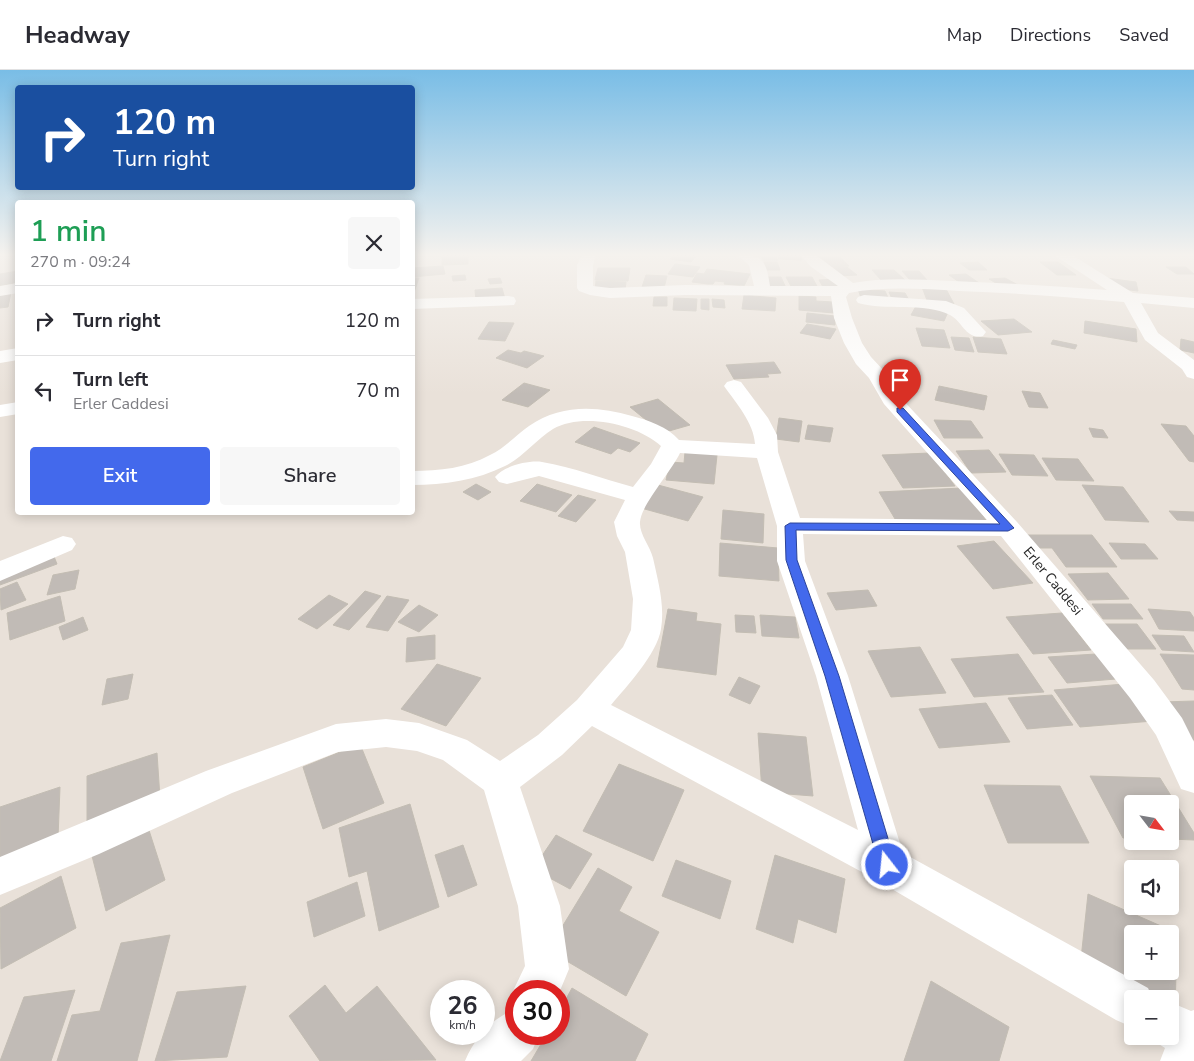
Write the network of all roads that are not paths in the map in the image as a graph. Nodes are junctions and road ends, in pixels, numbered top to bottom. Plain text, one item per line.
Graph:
1 (500, 301) edge
2 (841, 301) edge
3 (900, 301) edge
4 (1132, 301) edge
5 (1172, 301) edge
6 (1194, 303) edge
7 (415, 304) edge
8 (977, 332) dead end
9 (1174, 353) junction
10 (15, 354) edge
11 (1194, 356) edge
12 (0, 357) edge
13 (1194, 373) edge
14 (734, 386) dead end
15 (15, 408) edge
16 (0, 411) edge
17 (672, 446) junction
18 (767, 452) junction
19 (507, 476) dead end
20 (415, 478) edge
21 (638, 496) junction
22 (790, 526) junction
23 (1008, 528) junction
24 (63, 544) dead end
25 (0, 572) edge
26 (589, 709) junction
27 (1194, 778) edge
28 (500, 781) junction
29 (887, 865) junction
30 (0, 876) edge
31 (542, 980) edge
32 (1124, 999) edge
33 (505, 1044) edge
34 (490, 1061) edge

1 - 7 street
2 - 23 street, Erler Caddesi
3 - 8 street
4 - 9 street
5 - 6 street
9 - 11 street
9 - 13 street
10 - 12 street
14 - 18 street
15 - 16 street
17 - 18 street
17 - 20 street
17 - 21 street
18 - 22 street
19 - 21 street
21 - 26 street
22 - 23 street
22 - 29 street
23 - 27 street, Erler Caddesi
24 - 25 street
26 - 28 street
26 - 29 street
28 - 30 street
28 - 31 street
29 - 32 street
33 - 34 street

